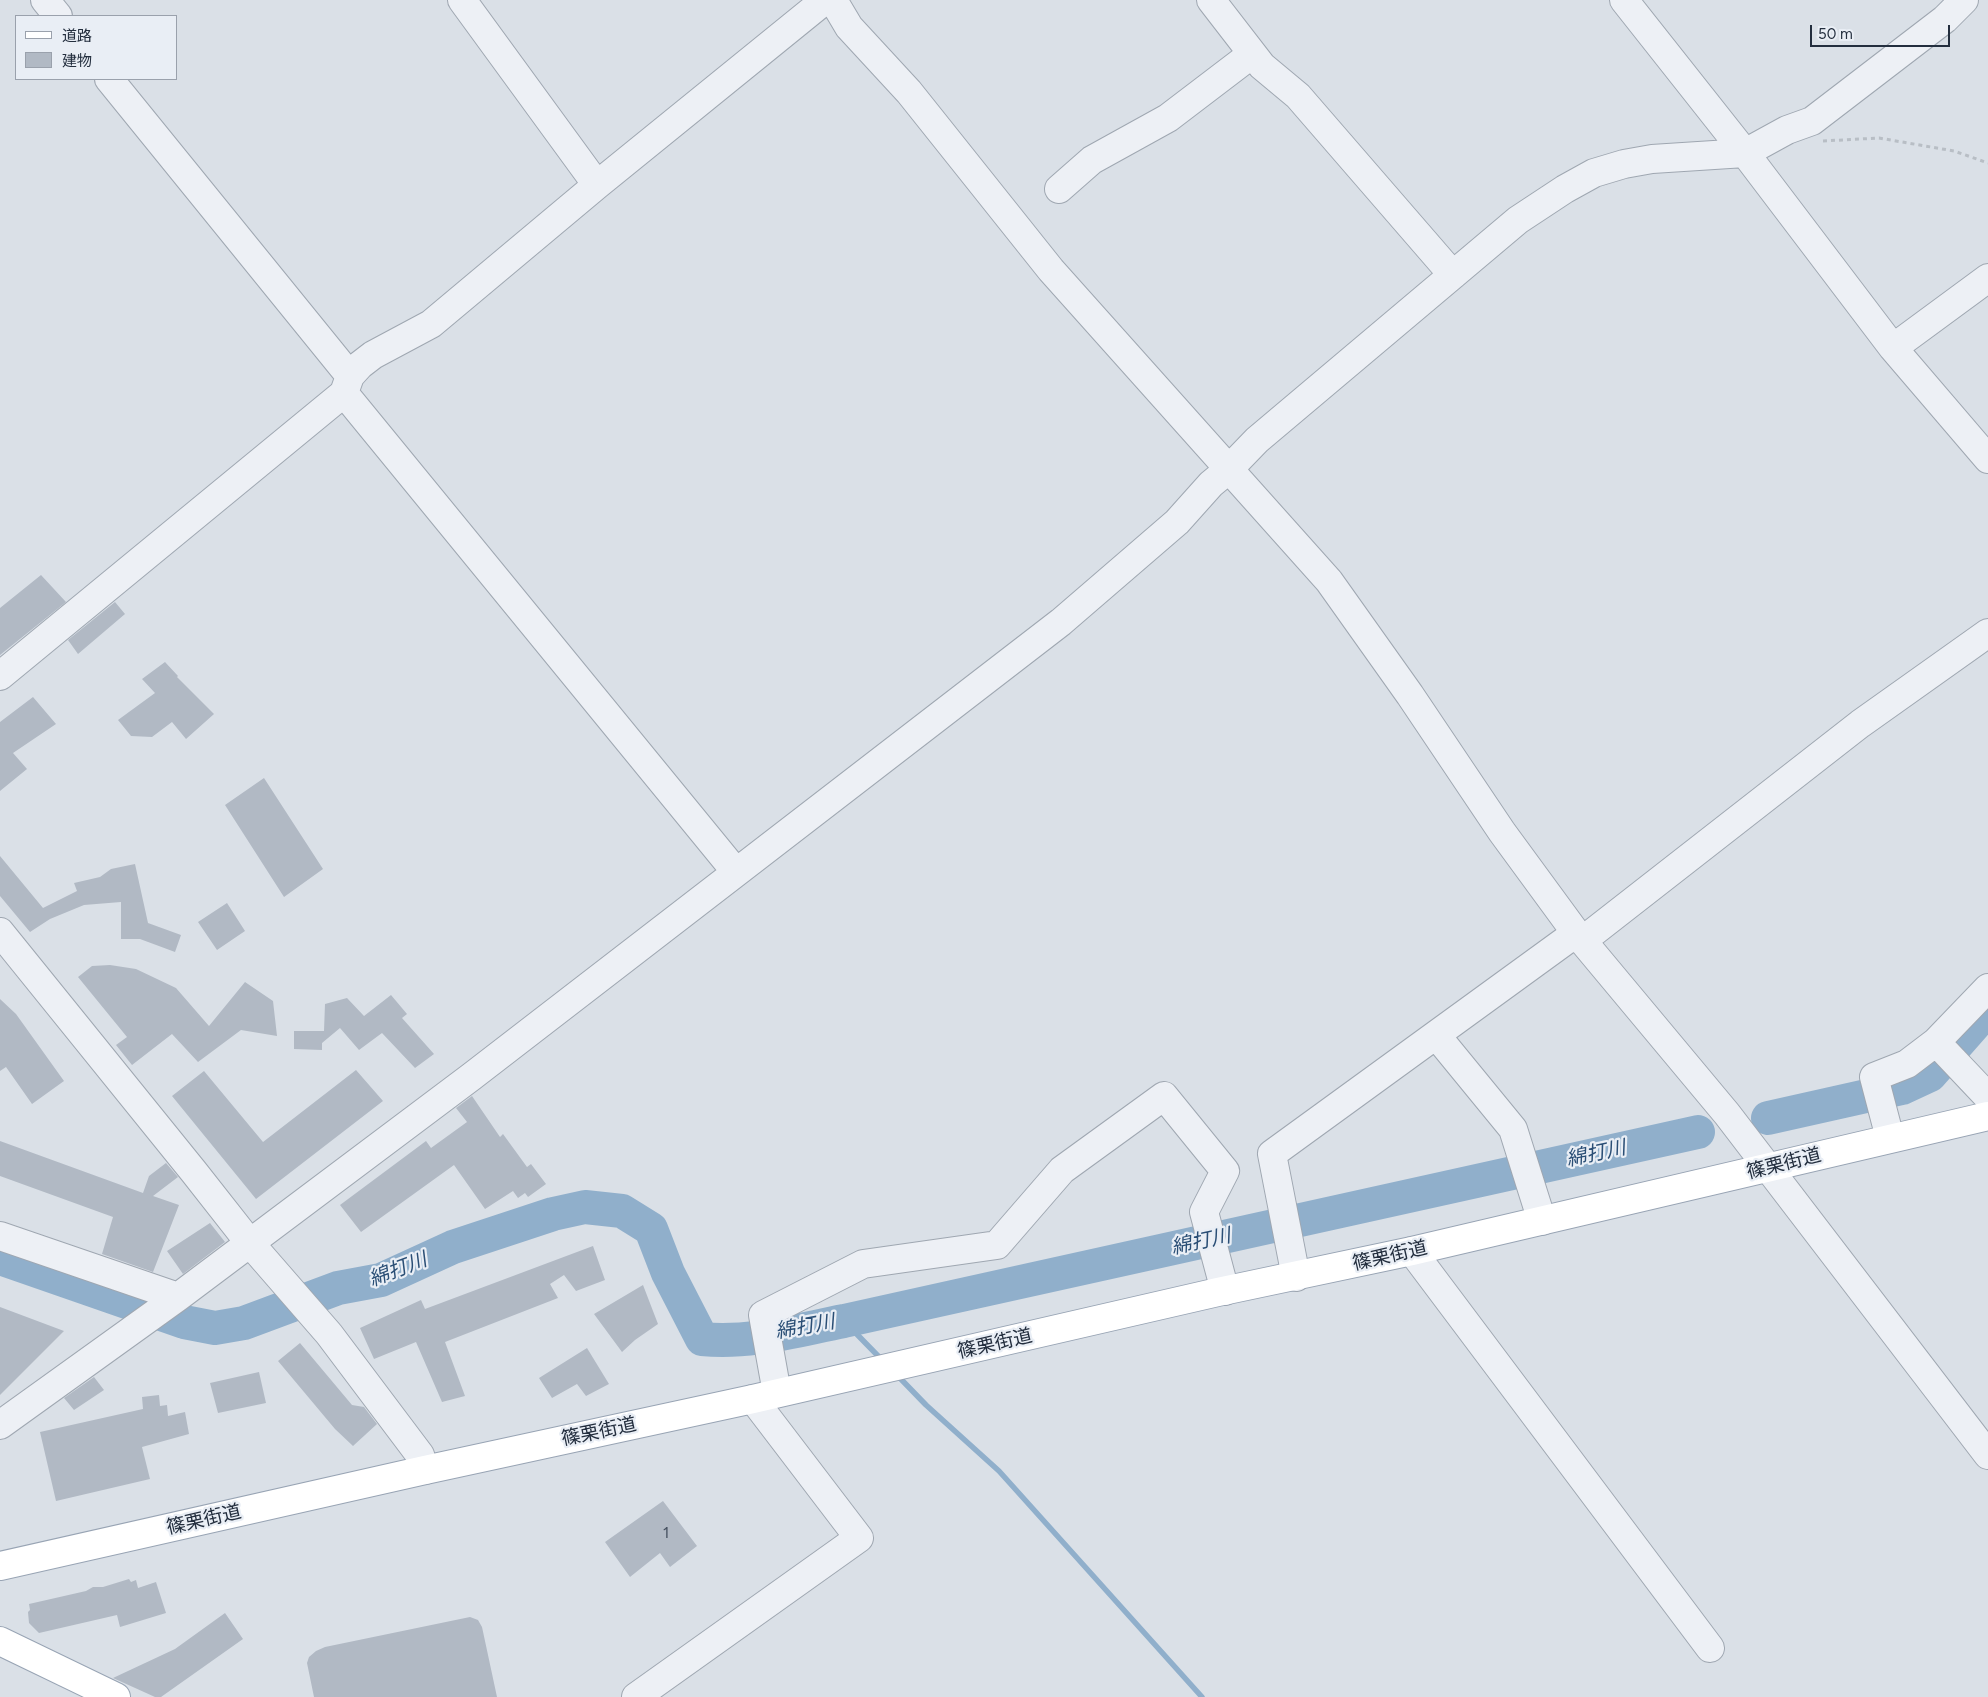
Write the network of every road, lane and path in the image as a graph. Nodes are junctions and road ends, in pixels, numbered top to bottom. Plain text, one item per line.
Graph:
1 (45, 0) edge
2 (462, 0) edge
3 (826, 0) edge
4 (833, 0) edge
5 (1211, 0) edge
6 (1624, 0) edge
7 (1964, 0) edge
8 (57, 15) edge
9 (1252, 54) junction
10 (110, 80) edge
11 (1791, 129) junction
12 (1745, 153) junction
13 (1988, 163) edge
14 (597, 185) junction
15 (1059, 190) dead end
16 (1453, 275) junction
17 (1988, 278) edge
18 (1893, 348) junction
19 (347, 384) junction
20 (1988, 459) edge
21 (1228, 470) junction
22 (1988, 634) edge
23 (0, 676) edge
24 (736, 872) junction
25 (0, 932) edge
26 (1579, 937) junction
27 (9, 962) edge
28 (1988, 988) edge
29 (1436, 1035) junction
30 (1944, 1050) junction
31 (1988, 1097) edge
32 (1988, 1116) edge
33 (1887, 1126) junction
34 (1768, 1168) junction
35 (1542, 1221) junction
36 (0, 1236) edge
37 (249, 1242) junction
38 (1412, 1251) junction
39 (1296, 1277) junction
40 (1225, 1291) junction
41 (171, 1302) junction
42 (765, 1396) junction
43 (0, 1425) edge
44 (1988, 1455) edge
45 (425, 1470) junction
46 (2, 1570) edge
47 (3, 1640) edge
48 (1710, 1648) dead end
49 (116, 1697) edge
50 (636, 1697) edge

1 - 8 street
2 - 14 street
3 - 14 street
4 - 21 street
5 - 9 street
6 - 12 street
7 - 11 street
9 - 15 street
9 - 16 street
10 - 19 street
11 - 12 street
11 - 13 path
12 - 16 street
12 - 18 street
14 - 19 street
16 - 21 street
17 - 18 street
18 - 20 street
19 - 23 street
19 - 24 street
21 - 24 street
21 - 26 street
22 - 26 street
24 - 37 street
25 - 27 street
26 - 29 street
26 - 34 street
27 - 37 street
28 - 30 street
29 - 35 street
29 - 39 street
30 - 31 street
30 - 33 street
32 - 33 main road, 篠栗街道
33 - 34 main road, 篠栗街道
34 - 35 main road, 篠栗街道
34 - 44 street
35 - 38 main road, 篠栗街道
36 - 41 street
37 - 41 street
37 - 45 street
38 - 39 main road, 篠栗街道
38 - 48 street
39 - 40 main road, 篠栗街道
40 - 42 main road, 篠栗街道
40 - 42 street
41 - 43 street
42 - 45 main road, 篠栗街道
42 - 50 street
45 - 46 main road, 篠栗街道
47 - 49 main road

